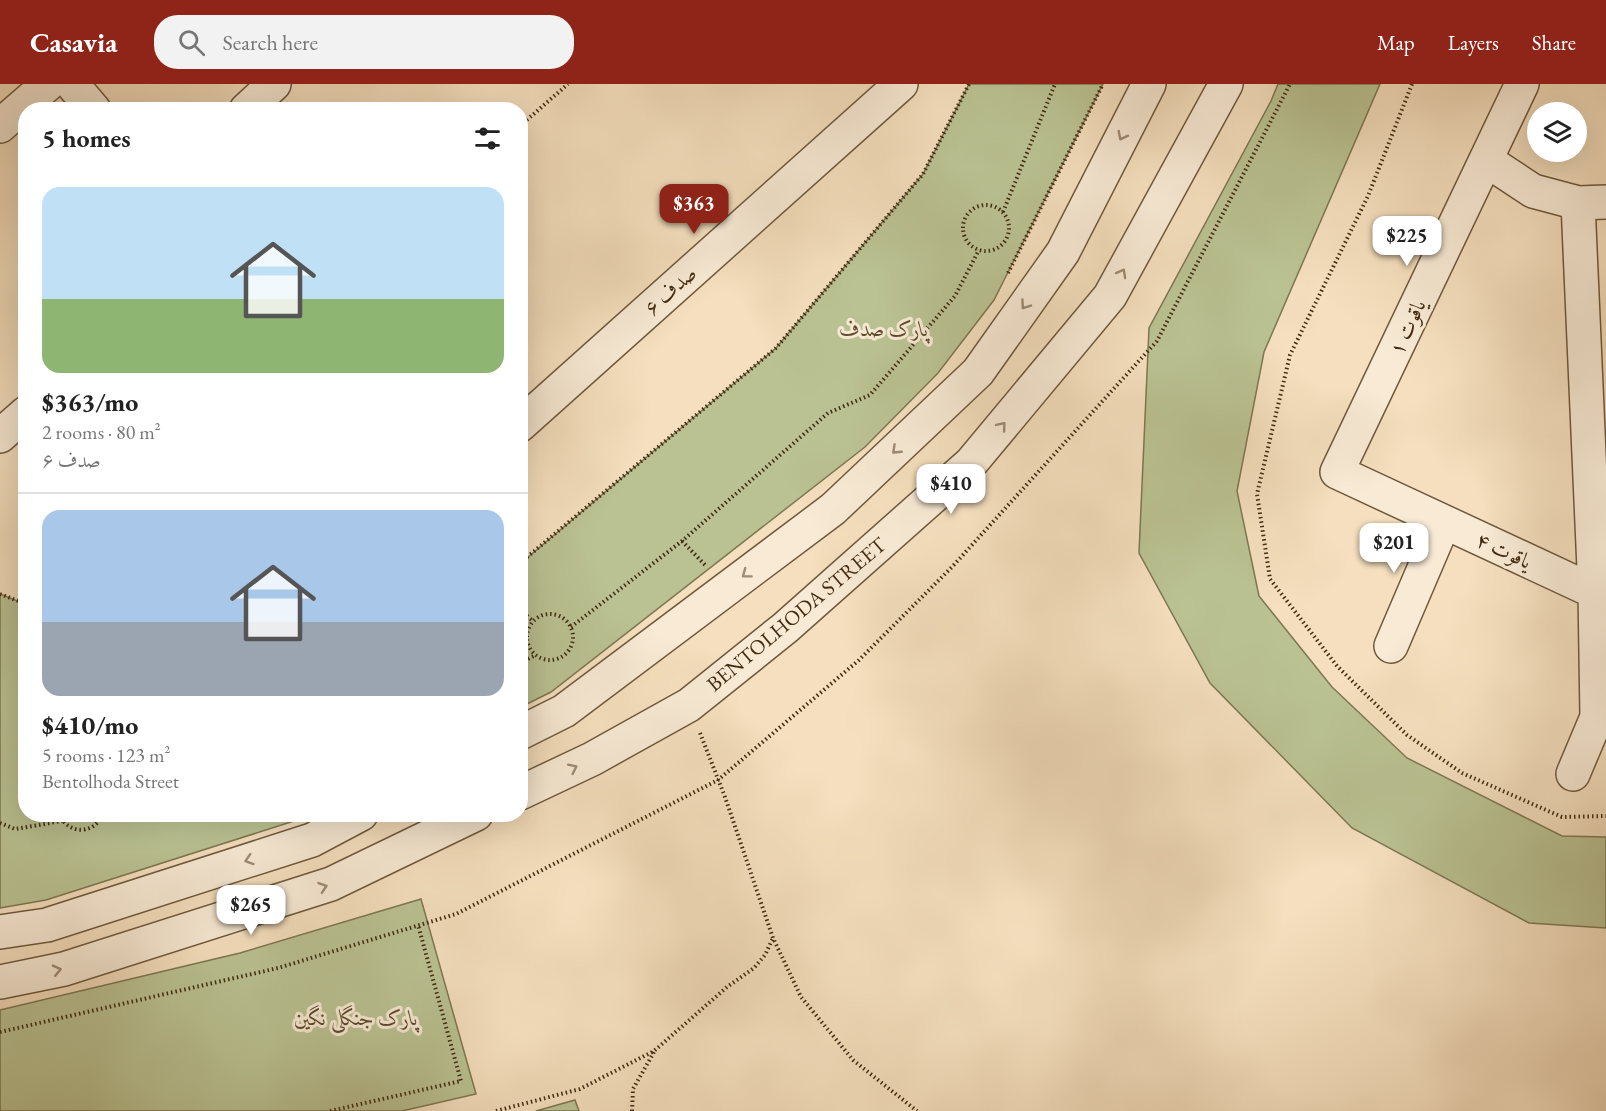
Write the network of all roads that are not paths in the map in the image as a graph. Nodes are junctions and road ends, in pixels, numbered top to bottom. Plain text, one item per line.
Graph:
1 (48, 84) edge
2 (72, 84) edge
3 (274, 84) edge
4 (901, 84) edge
5 (1149, 84) edge
6 (1226, 84) edge
7 (1522, 84) edge
8 (27, 102) edge
9 (87, 102) edge
10 (255, 102) edge
11 (18, 110) edge
12 (0, 126) edge
13 (1486, 160) junction
14 (1592, 202) edge
15 (528, 418) edge
16 (18, 420) edge
17 (0, 436) edge
18 (1337, 472) joint
19 (1444, 522) junction
20 (1600, 592) edge
21 (1391, 646) dead end
22 (528, 729) edge
23 (1573, 774) dead end
24 (528, 789) edge
25 (346, 822) edge
26 (459, 822) edge
27 (0, 932) edge
28 (0, 982) edge

1 - 8 street
2 - 9 street
3 - 10 street
4 - 15 street, صدف ۶
5 -> 22 street
24 -> 6 street, BENTOLHODA STREET
7 - 13 street, یاقوت ۱
11 - 12 street
13 - 14 street
13 - 18 street, یاقوت ۱
14 - 20 street
16 - 17 street
18 - 19 street, یاقوت ۴
19 - 20 street, یاقوت ۴
19 - 21 street
20 - 23 street
25 -> 27 street
28 -> 26 street

